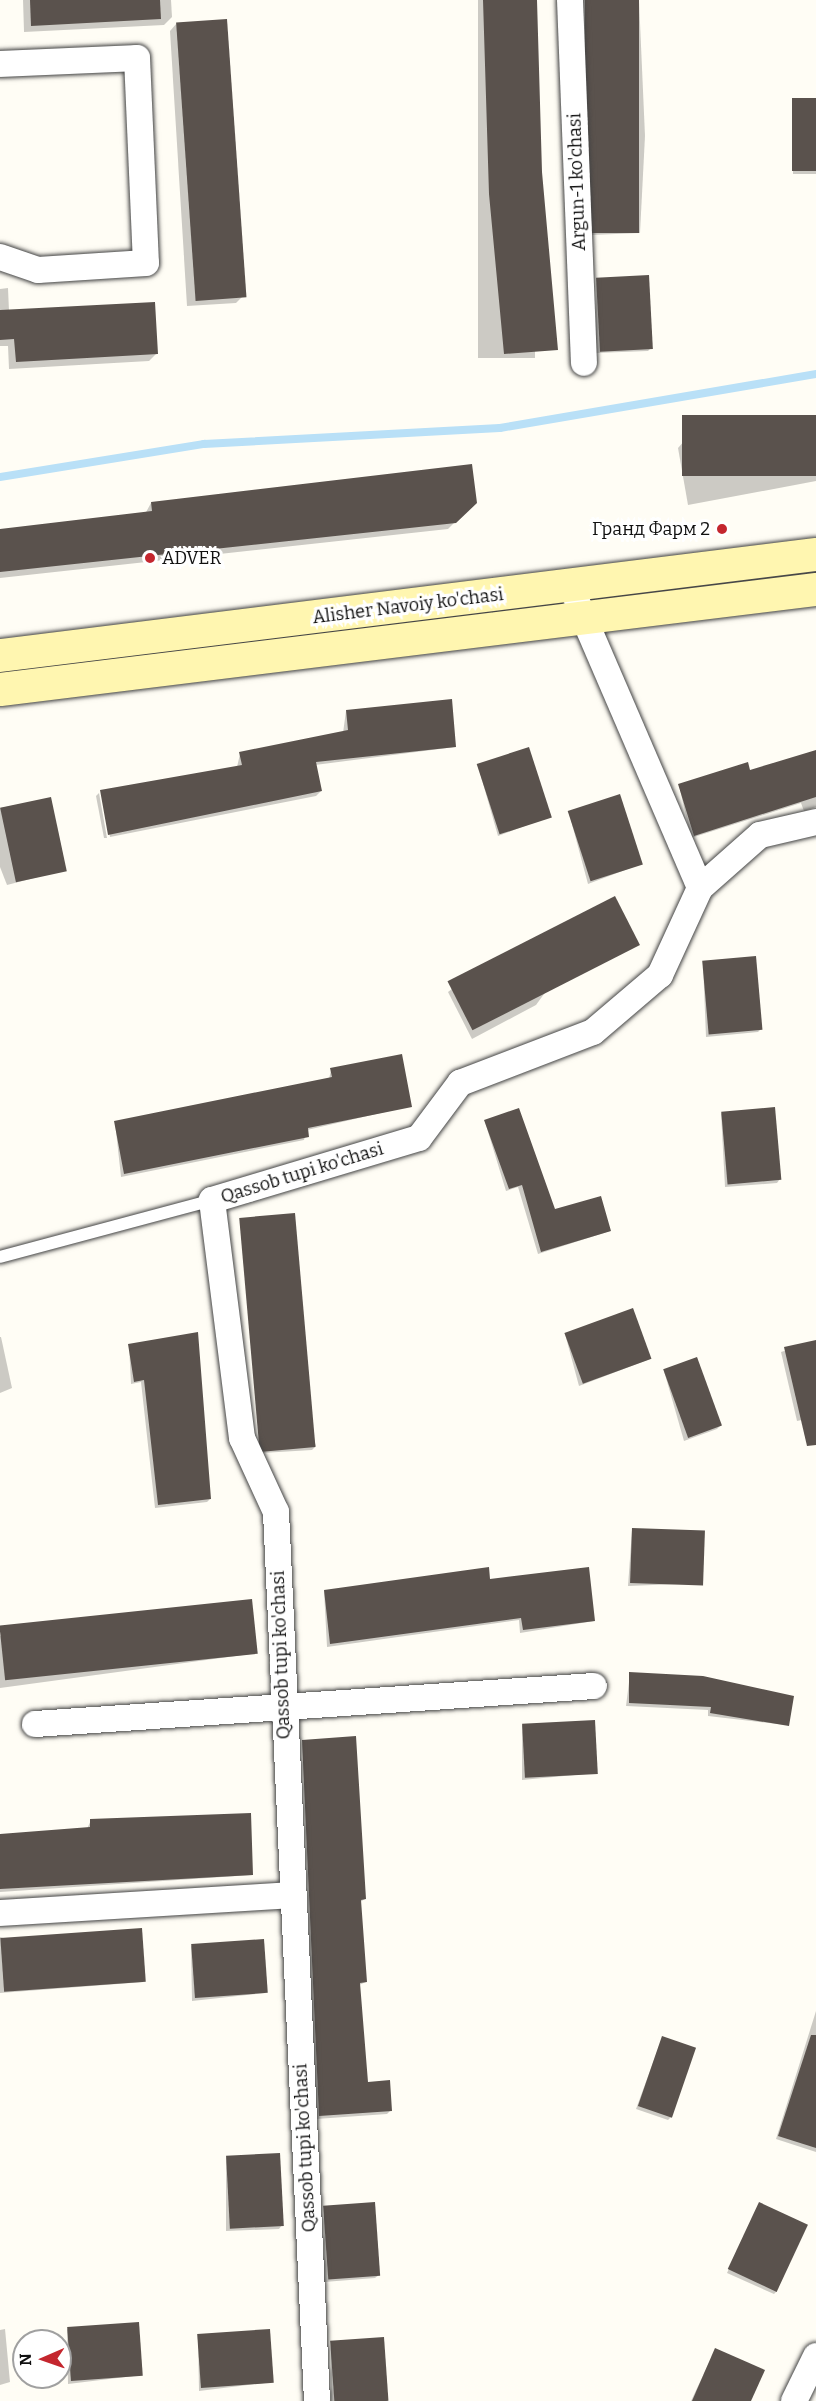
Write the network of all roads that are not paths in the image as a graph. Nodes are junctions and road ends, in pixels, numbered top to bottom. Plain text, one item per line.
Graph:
1 (570, 0) edge
2 (0, 64) edge
3 (0, 257) edge
4 (584, 363) dead end
5 (816, 554) edge
6 (573, 586) junction
7 (816, 589) edge
8 (318, 617) junction
9 (581, 619) junction
10 (322, 650) junction
11 (0, 656) edge
12 (0, 689) edge
13 (816, 822) edge
14 (700, 888) junction
15 (212, 1200) junction
16 (0, 1257) edge
17 (594, 1686) dead end
18 (282, 1705) junction
19 (35, 1724) dead end
20 (292, 1895) junction
21 (0, 1913) edge
22 (816, 2356) edge
23 (317, 2401) edge
24 (794, 2401) edge

1 - 4 street, Argun-1 ko'chasi
2 - 3 street
5 - 6 main road, Alisher Navoiy ko'chasi
6 - 8 main road, Alisher Navoiy ko'chasi
6 - 9 street
7 - 9 main road, Alisher Navoiy ko'chasi
8 - 10 main road
8 - 11 main road, Alisher Navoiy ko'chasi
9 - 10 main road, Alisher Navoiy ko'chasi
9 - 14 street
10 - 12 main road, Alisher Navoiy ko'chasi
13 - 14 street, Qassob tupi ko'chasi
14 - 15 street, Qassob tupi ko'chasi
15 - 16 lane
15 - 18 street, Qassob tupi ko'chasi
17 - 18 street
18 - 19 street
18 - 20 street, Qassob tupi ko'chasi
20 - 21 street
20 - 23 street, Qassob tupi ko'chasi
22 - 24 street

